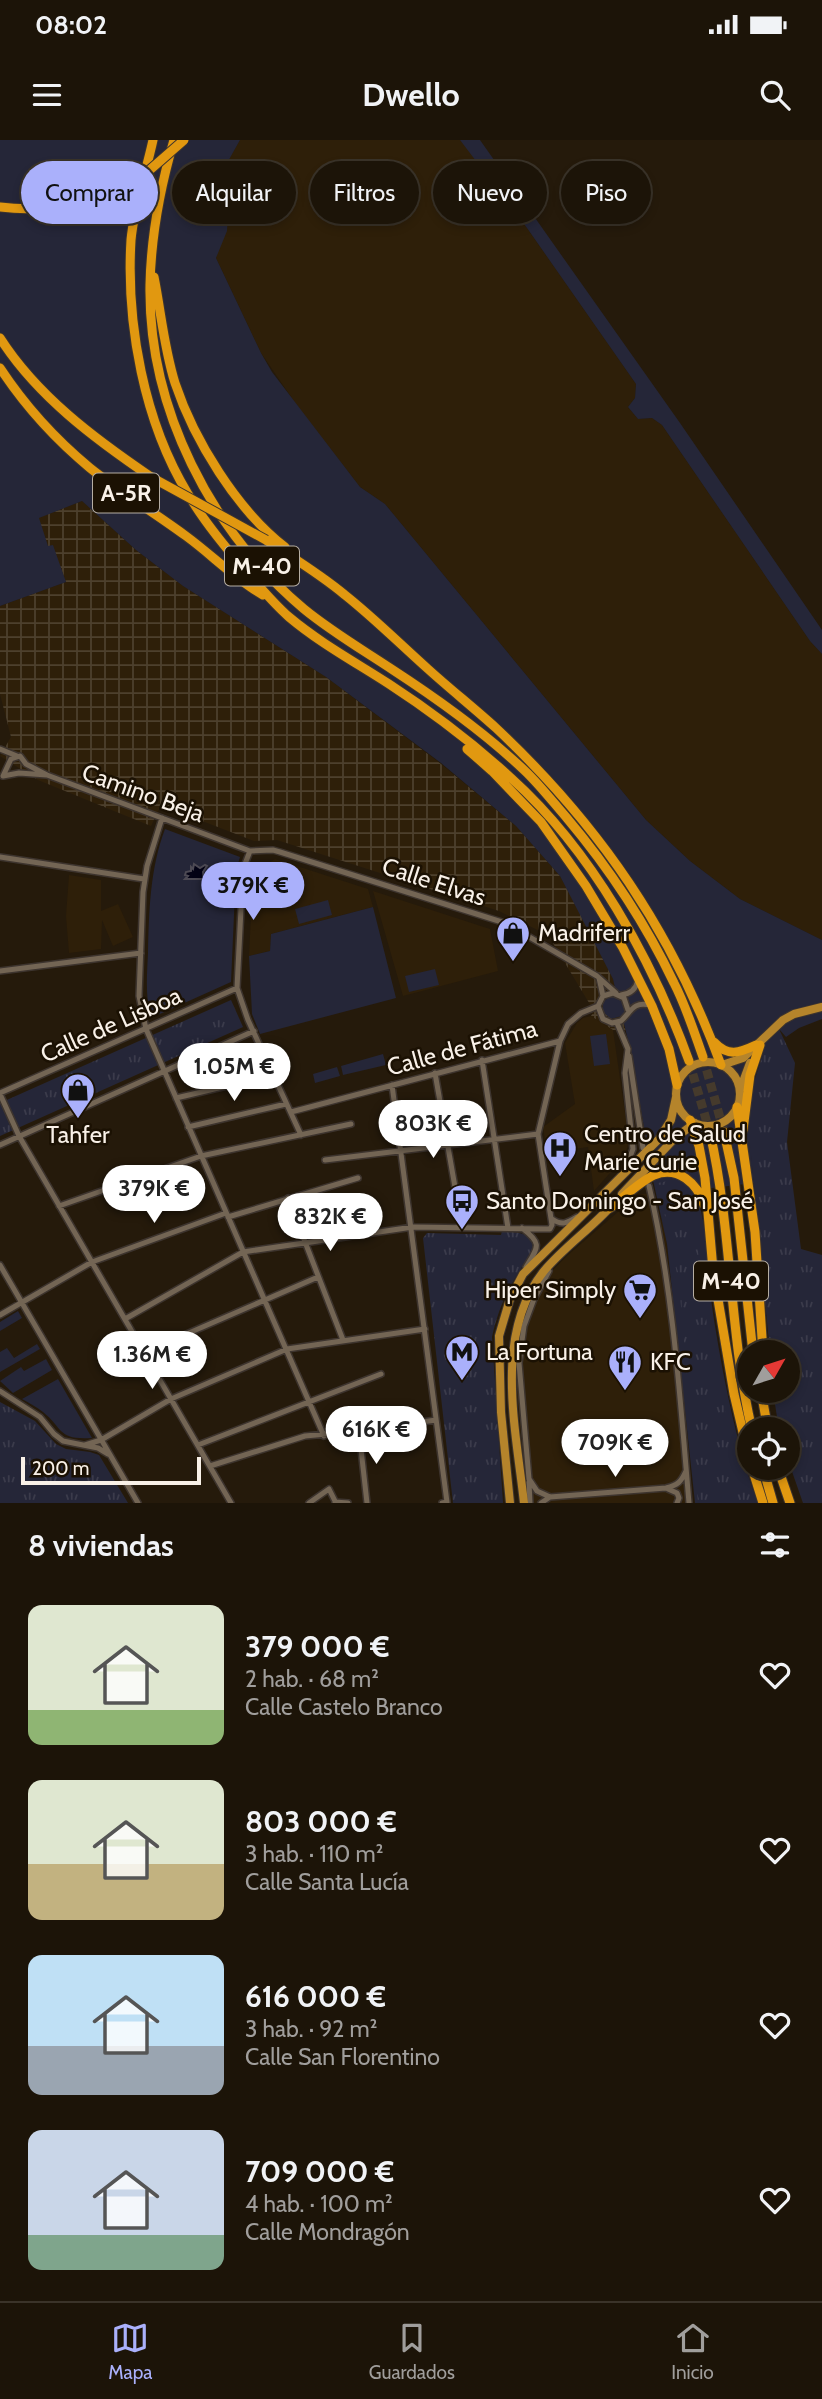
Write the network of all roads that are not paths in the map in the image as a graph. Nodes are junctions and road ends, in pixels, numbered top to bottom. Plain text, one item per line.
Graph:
1 (153, 140) edge
2 (174, 140) edge
3 (184, 140) edge
4 (0, 207) edge
5 (151, 262) junction
6 (0, 338) edge
7 (0, 368) edge
8 (322, 577) junction
9 (270, 599) junction
10 (428, 670) junction
11 (440, 719) junction
12 (0, 748) edge
13 (17, 756) junction
14 (9, 764) junction
15 (26, 764) junction
16 (524, 769) junction
17 (19, 773) junction
18 (47, 775) junction
19 (1, 777) edge
20 (162, 818) junction
21 (250, 851) junction
22 (0, 858) edge
23 (144, 879) junction
24 (141, 953) junction
25 (0, 971) edge
26 (597, 976) junction
27 (638, 977) junction
28 (237, 988) junction
29 (618, 994) junction
30 (603, 996) junction
31 (598, 1006) junction
32 (652, 1006) junction
33 (822, 1007) edge
34 (628, 1010) junction
35 (617, 1023) junction
36 (146, 1029) junction
37 (254, 1031) junction
38 (711, 1039) junction
39 (560, 1041) junction
40 (758, 1045) junction
41 (628, 1049) junction
42 (704, 1057) tunnel mouth
43 (482, 1060) junction
44 (689, 1061) tunnel mouth
45 (721, 1065) junction
46 (164, 1072) junction
47 (435, 1073) junction
48 (274, 1074) junction
49 (392, 1084) junction
50 (677, 1085) junction
51 (739, 1093) junction
52 (0, 1094) edge
53 (676, 1097) junction
54 (176, 1098) junction
55 (286, 1104) junction
56 (737, 1107) junction
57 (291, 1112) junction
58 (692, 1123) junction
59 (351, 1124) dead end
60 (188, 1127) junction
61 (724, 1132) tunnel mouth
62 (710, 1133) tunnel mouth
63 (538, 1134) junction
64 (301, 1135) junction
65 (19, 1136) junction
66 (494, 1140) junction
67 (448, 1144) junction
68 (0, 1145) edge
69 (742, 1146) junction
70 (643, 1149) dead end
71 (402, 1151) junction
72 (201, 1156) junction
73 (325, 1160) dead end
74 (358, 1178) dead end
75 (649, 1186) dead end
76 (612, 1187) junction
77 (288, 1198) junction
78 (60, 1206) junction
79 (610, 1208) junction
80 (589, 1209) junction
81 (227, 1215) junction
82 (552, 1222) junction
83 (413, 1227) junction
84 (462, 1227) junction
85 (508, 1228) junction
86 (522, 1228) junction
87 (306, 1243) junction
88 (713, 1251) junction
89 (243, 1252) junction
90 (556, 1258) junction
91 (92, 1262) junction
92 (0, 1265) edge
93 (523, 1274) junction
94 (318, 1277) junction
95 (265, 1300) junction
96 (21, 1302) junction
97 (0, 1315) edge
98 (125, 1319) junction
99 (425, 1329) junction
100 (343, 1340) junction
101 (752, 1340) edge
102 (762, 1340) edge
103 (287, 1349) junction
104 (145, 1352) junction
105 (381, 1374) dead end
106 (0, 1391) edge
107 (172, 1399) junction
108 (310, 1401) junction
109 (739, 1417) edge
110 (750, 1417) edge
111 (436, 1420) junction
112 (359, 1431) junction
113 (324, 1436) junction
114 (101, 1440) junction
115 (85, 1445) junction
116 (198, 1445) junction
117 (111, 1456) junction
118 (209, 1466) junction
119 (686, 1471) junction
120 (528, 1479) junction
121 (756, 1480) edge
122 (766, 1480) edge
123 (782, 1480) edge
124 (666, 1488) junction
125 (550, 1497) junction
126 (335, 1502) edge
127 (138, 1503) edge
128 (231, 1503) edge
129 (310, 1503) edge
130 (348, 1503) edge
131 (367, 1503) edge
132 (445, 1503) edge
133 (510, 1503) edge
134 (524, 1503) edge
135 (530, 1503) edge
136 (541, 1503) edge
137 (677, 1503) edge
138 (689, 1503) edge
139 (763, 1503) edge
140 (773, 1503) edge
141 (790, 1503) edge

1 - 9 highway, M-40
2 - 5 highway, M-40
3 - 4 highway, bridge
5 - 8 highway
5 - 16 highway, M-40
6 - 8 highway, A-5R, bridge
7 - 9 highway, A-5R
8 - 10 highway, A-5R
9 - 11 highway, M-40
10 - 16 highway, A-5R
10 - 38 highway
11 - 27 highway
11 - 44 highway, M-40
12 - 13 street
13 - 14 street
13 - 15 street
14 - 17 street
14 - 19 street
15 - 17 street
15 - 18 street, Camino Beja
16 - 42 highway, M-40
17 - 18 street
17 - 19 street
18 - 20 street, Camino Beja
20 - 21 street, Camino Beja
20 - 23 street
21 - 26 street, Calle Elvas
21 - 28 street
22 - 23 street
23 - 24 street
24 - 25 street
24 - 36 street
26 - 29 street, Calle Elvas
26 - 30 street
27 - 29 street
27 - 32 highway
28 - 36 street, Calle de Lisboa
28 - 37 street
29 - 30 street
29 - 34 street
30 - 31 street
31 - 35 street
31 - 39 street
32 - 34 street
32 - 50 highway
33 - 40 main road
34 - 35 street
35 - 41 street
36 - 46 street
36 - 52 street, Calle de Lisboa
37 - 46 street
37 - 48 street
38 - 40 highway
38 - 45 highway
39 - 43 street, Calle de Fátima
39 - 63 street
40 - 45 main road
40 - 51 main road
40 - 69 highway
41 - 70 street
41 - 76 street
43 - 47 street, Calle de Fátima
43 - 66 street
45 - 50 main road
45 - 51 main road
46 - 54 street
46 - 65 street
47 - 49 street, Calle de Fátima
47 - 67 street
48 - 54 street
48 - 55 street
49 - 57 street, Calle de Fátima
49 - 71 street
50 - 53 main road
51 - 56 main road
52 - 65 street
53 - 58 main road
53 - 76 main road
54 - 60 street
55 - 57 street
55 - 60 street
56 - 58 main road
56 - 69 highway
57 - 64 street
58 - 79 main road
58 - 88 highway
59 - 64 street
60 - 72 street
61 - 101 highway, M-40
62 - 110 highway, M-40
63 - 66 street
63 - 82 street
64 - 72 street
65 - 68 street
65 - 78 street
66 - 67 street
66 - 85 street
67 - 71 street
67 - 84 street
69 - 102 highway
71 - 73 street
71 - 83 street
72 - 78 street
72 - 81 street
74 - 77 street
75 - 119 street
76 - 80 main road
77 - 81 street
77 - 87 street
78 - 91 street
79 - 88 highway
79 - 90 main road
80 - 82 street
80 - 93 main road
81 - 89 street
81 - 91 street
82 - 86 street
83 - 84 street
83 - 87 street
83 - 99 street
84 - 85 street
85 - 86 street
86 - 93 street
87 - 89 street
87 - 94 street
88 - 109 highway
89 - 95 street
89 - 98 street
90 - 120 street
90 - 134 main road
91 - 96 street
91 - 98 street
92 - 96 street
93 - 133 main road
94 - 95 street
94 - 100 street
95 - 103 street
95 - 104 street
96 - 97 street
96 - 114 street
98 - 104 street
99 - 100 street
99 - 111 street
100 - 103 street
103 - 107 street
103 - 108 street
104 - 107 street
105 - 108 street
106 - 115 street
107 - 114 street
107 - 116 street
108 - 113 street
108 - 116 street
111 - 112 street
111 - 132 street
112 - 113 street
112 - 131 street
113 - 118 street
114 - 115 street
114 - 117 street
115 - 117 street
116 - 118 street
117 - 127 street
118 - 128 street
119 - 124 street
119 - 138 street
120 - 125 street
120 - 135 street
121 - 139 highway
122 - 140 highway
123 - 141 highway
124 - 125 street
124 - 137 street
125 - 136 street
126 - 129 street
126 - 130 street

